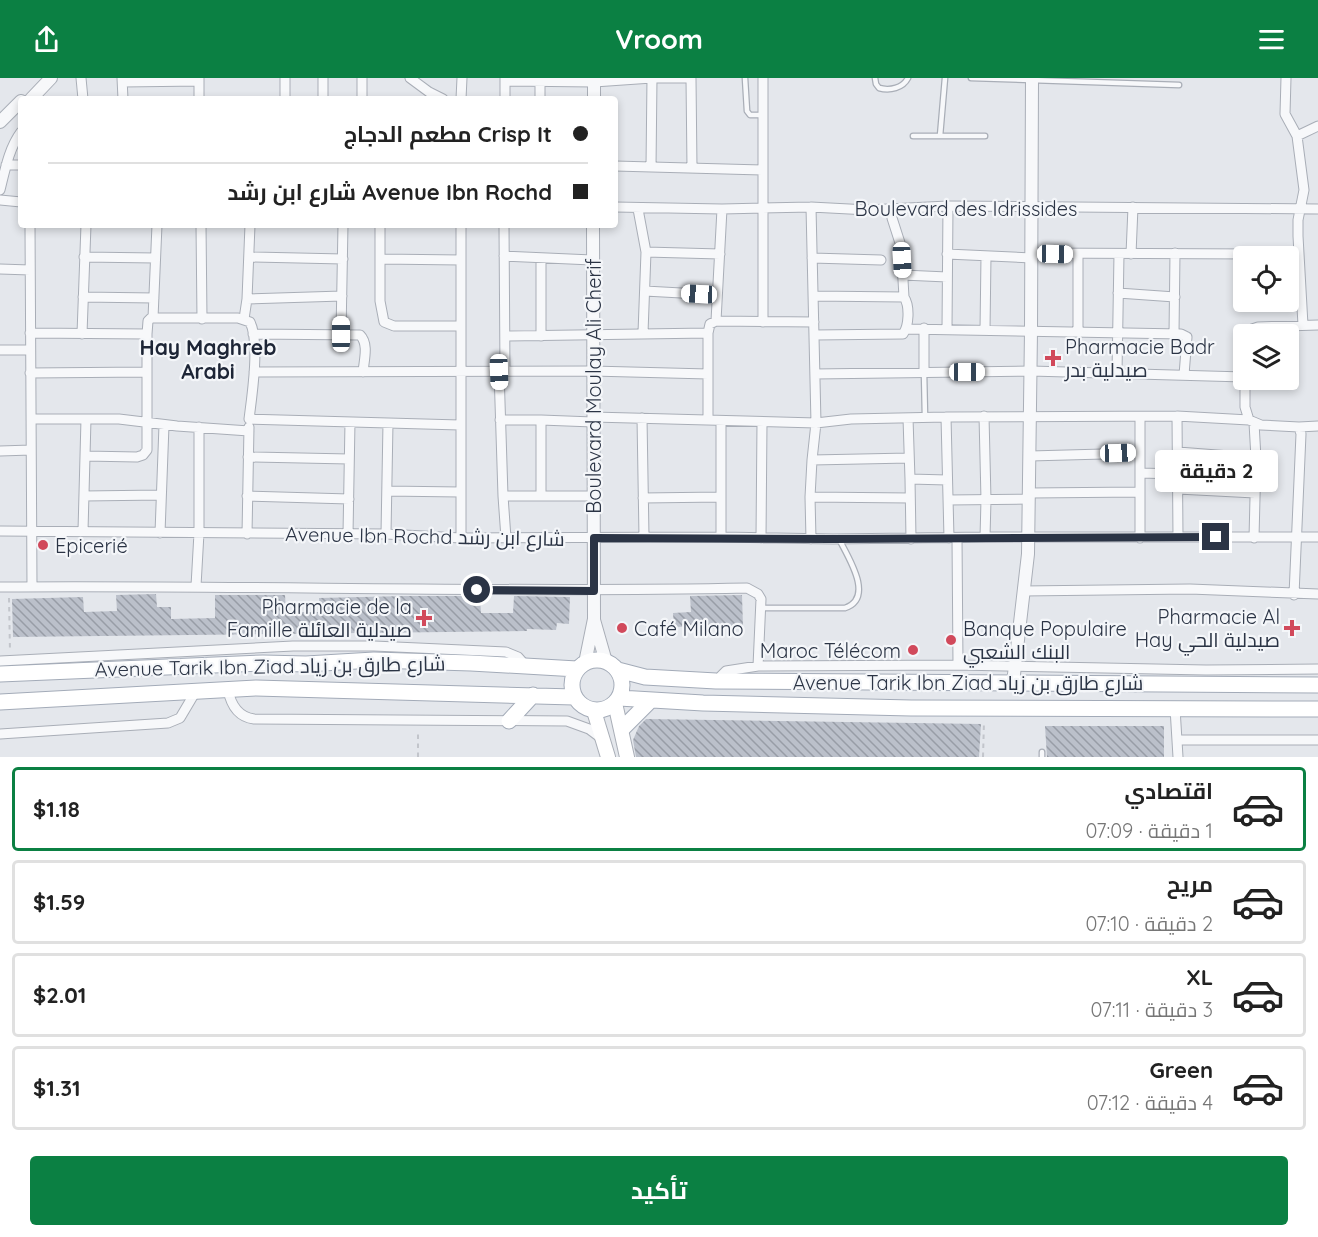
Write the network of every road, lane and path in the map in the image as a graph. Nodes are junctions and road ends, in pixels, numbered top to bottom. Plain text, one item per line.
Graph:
1 (43, 78) edge
2 (51, 78) edge
3 (81, 78) edge
4 (285, 78) edge
5 (323, 78) edge
6 (362, 78) edge
7 (410, 78) edge
8 (462, 78) edge
9 (653, 78) edge
10 (745, 78) edge
11 (763, 78) edge
12 (875, 78) edge
13 (908, 78) edge
14 (945, 78) edge
15 (971, 78) edge
16 (1286, 78) edge
17 (505, 79) edge
18 (540, 79) edge
19 (691, 79) edge
20 (1032, 79) edge
21 (123, 80) edge
22 (199, 80) edge
23 (594, 80) edge
24 (1179, 86) dead end
25 (26, 96) edge
26 (34, 96) edge
27 (83, 96) edge
28 (123, 96) edge
29 (199, 96) edge
30 (285, 96) edge
31 (323, 96) edge
32 (362, 96) edge
33 (437, 96) edge
34 (461, 96) edge
35 (505, 96) edge
36 (540, 96) edge
37 (594, 96) edge
38 (18, 104) edge
39 (18, 112) edge
40 (762, 115) junction
41 (0, 123) edge
42 (1318, 126) edge
43 (0, 131) edge
44 (18, 136) edge
45 (912, 136) dead end
46 (940, 136) junction
47 (985, 136) dead end
48 (1297, 136) junction
49 (6, 165) junction
50 (18, 165) edge
51 (618, 166) edge
52 (651, 167) junction
53 (692, 168) junction
54 (762, 170) junction
55 (0, 190) edge
56 (0, 200) edge
57 (18, 201) edge
58 (948, 206) junction
59 (618, 207) edge
60 (811, 207) junction
61 (1031, 207) junction
62 (1132, 207) junction
63 (762, 208) junction
64 (1300, 208) junction
65 (638, 209) junction
66 (722, 209) junction
67 (891, 209) junction
68 (1318, 209) edge
69 (30, 228) edge
70 (86, 228) edge
71 (157, 228) edge
72 (201, 228) edge
73 (250, 228) edge
74 (344, 228) edge
75 (380, 228) edge
76 (461, 228) edge
77 (504, 228) edge
78 (592, 228) edge
79 (646, 252) junction
80 (1175, 253) junction
81 (720, 254) junction
82 (947, 254) junction
83 (1078, 254) junction
84 (1119, 254) junction
85 (1131, 254) junction
86 (1233, 254) edge
87 (1032, 255) junction
88 (84, 256) junction
89 (504, 256) junction
90 (986, 256) junction
91 (249, 257) junction
92 (155, 258) junction
93 (541, 258) junction
94 (812, 258) junction
95 (343, 259) junction
96 (381, 259) junction
97 (461, 260) junction
98 (592, 260) junction
99 (881, 260) dead end
100 (0, 269) edge
101 (30, 270) junction
102 (903, 274) junction
103 (947, 277) junction
104 (645, 291) junction
105 (1118, 293) junction
106 (717, 295) junction
107 (342, 296) junction
108 (813, 296) junction
109 (83, 297) junction
110 (904, 297) junction
111 (1175, 297) junction
112 (154, 298) junction
113 (247, 299) junction
114 (153, 318) junction
115 (202, 319) junction
116 (244, 319) junction
117 (716, 321) junction
118 (763, 322) junction
119 (814, 322) junction
120 (1299, 325) edge
121 (1303, 325) junction
122 (1318, 325) edge
123 (461, 326) junction
124 (924, 328) junction
125 (907, 329) junction
126 (947, 329) junction
127 (985, 330) junction
128 (1032, 331) junction
129 (1078, 332) junction
130 (1119, 332) junction
131 (30, 333) junction
132 (643, 333) junction
133 (708, 333) junction
134 (1174, 333) junction
135 (82, 334) junction
136 (147, 334) junction
137 (253, 334) junction
138 (341, 334) junction
139 (593, 334) junction
140 (814, 335) junction
141 (505, 336) junction
142 (541, 336) junction
143 (0, 350) edge
144 (30, 350) junction
145 (592, 371) junction
146 (147, 372) junction
147 (254, 372) junction
148 (363, 372) junction
149 (461, 372) junction
150 (502, 372) junction
151 (924, 372) junction
152 (1031, 372) junction
153 (30, 373) junction
154 (1117, 373) junction
155 (708, 374) junction
156 (815, 374) junction
157 (1184, 375) junction
158 (1233, 377) edge
159 (1244, 390) edge
160 (984, 416) junction
161 (1030, 416) junction
162 (1178, 416) junction
163 (642, 417) junction
164 (926, 417) junction
165 (946, 417) junction
166 (1140, 417) junction
167 (908, 418) junction
168 (31, 419) junction
169 (86, 419) junction
170 (249, 419) junction
171 (500, 420) junction
172 (541, 420) junction
173 (593, 420) junction
174 (708, 420) junction
175 (721, 421) junction
176 (147, 422) junction
177 (350, 422) junction
178 (1252, 422) junction
179 (388, 423) junction
180 (762, 423) junction
181 (816, 423) junction
182 (164, 425) junction
183 (460, 425) junction
184 (1318, 426) edge
185 (199, 427) junction
186 (1299, 427) junction
187 (249, 431) junction
188 (31, 450) junction
189 (0, 451) edge
190 (1178, 452) junction
191 (1140, 453) junction
192 (85, 456) junction
193 (1030, 456) junction
194 (248, 457) junction
195 (909, 458) junction
196 (1256, 458) junction
197 (349, 459) junction
198 (812, 460) junction
199 (1140, 473) junction
200 (1178, 474) junction
201 (910, 479) junction
202 (947, 480) junction
203 (1178, 489) junction
204 (387, 491) junction
205 (460, 492) junction
206 (1140, 492) junction
207 (1255, 493) junction
208 (161, 495) junction
209 (84, 496) junction
210 (247, 496) junction
211 (503, 496) junction
212 (541, 496) junction
213 (593, 496) junction
214 (1030, 496) junction
215 (721, 497) junction
216 (810, 497) junction
217 (643, 498) junction
218 (910, 498) junction
219 (349, 499) junction
220 (948, 500) junction
221 (986, 500) junction
222 (32, 530) junction
223 (0, 531) edge
224 (83, 531) junction
225 (160, 533) junction
226 (199, 533) junction
227 (247, 534) junction
228 (348, 534) junction
229 (386, 534) junction
230 (644, 537) junction
231 (721, 537) junction
232 (985, 537) junction
233 (1178, 537) junction
234 (1298, 537) junction
235 (1318, 537) edge
236 (461, 538) junction
237 (506, 538) junction
238 (594, 538) junction
239 (761, 538) junction
240 (953, 538) junction
241 (1028, 538) junction
242 (1140, 538) junction
243 (1254, 538) junction
244 (811, 539) junction
245 (839, 539) junction
246 (911, 539) junction
247 (32, 586) junction
248 (196, 586) junction
249 (5, 587) edge
250 (594, 591) junction
251 (1023, 591) junction
252 (1318, 594) edge
253 (1294, 595) junction
254 (761, 608) junction
255 (594, 619) junction
256 (374, 653) junction
257 (0, 661) edge
258 (10, 661) junction
259 (610, 661) junction
260 (958, 665) junction
261 (581, 666) junction
262 (758, 666) junction
263 (1014, 666) junction
264 (1318, 669) edge
265 (0, 674) edge
266 (645, 676) junction
267 (716, 681) junction
268 (1013, 683) junction
269 (1318, 685) edge
270 (228, 690) junction
271 (196, 691) junction
272 (533, 695) junction
273 (574, 697) junction
274 (617, 701) junction
275 (650, 701) junction
276 (0, 702) edge
277 (983, 708) junction
278 (1175, 708) junction
279 (1318, 709) edge
280 (594, 711) junction
281 (418, 721) junction
282 (509, 721) junction
283 (622, 729) junction
284 (0, 734) edge
285 (1178, 740) junction
286 (1318, 740) edge
287 (604, 742) junction
288 (418, 757) edge
289 (608, 757) edge
290 (627, 757) edge
291 (983, 757) edge
292 (1178, 757) edge

1 - 25 street
2 - 26 street
3 - 27 street
4 - 30 street
5 - 31 street
6 - 32 street
7 - 33 street
8 - 34 street
9 - 19 street
10 - 40 lane
11 - 40 street
12 - 13 lane
14 - 46 lane
15 - 20 lane
16 - 48 street
17 - 18 street
17 - 35 street
18 - 23 street
18 - 36 street
19 - 53 street
20 - 24 lane
20 - 61 street
21 - 22 street
21 - 28 street
22 - 29 street
23 - 37 street
23 - 52 street
38 - 41 street
39 - 43 street
40 - 54 street
42 - 48 street
44 - 49 street
45 - 46 lane
46 - 47 lane
48 - 64 street
49 - 50 street
49 - 55 street
51 - 52 street
52 - 53 street
53 - 54 street
54 - 63 street
56 - 57 street
58 - 61 street, Boulevard des Idrissides
58 - 67 street, Boulevard des Idrissides
58 - 82 street
59 - 65 street, Boulevard des Idrissides
60 - 63 street, Boulevard des Idrissides
60 - 67 street, Boulevard des Idrissides
60 - 94 street
61 - 62 street, Boulevard des Idrissides
61 - 87 street
62 - 64 street, Boulevard des Idrissides
62 - 85 street
63 - 66 street, Boulevard des Idrissides
63 - 118 street
64 - 68 street, Boulevard des Idrissides
64 - 121 street
65 - 66 street, Boulevard des Idrissides
65 - 79 street
66 - 81 street
67 - 102 street
69 - 101 street
70 - 88 street
71 - 92 street
72 - 115 street
73 - 91 street
74 - 95 street
75 - 96 street
76 - 97 street
77 - 89 street
78 - 98 street, Boulevard Moulay Ali Cherif
79 - 81 street
79 - 104 street
80 - 85 street
80 - 86 street
80 - 111 street
81 - 106 street
82 - 90 street
82 - 103 street
83 - 84 street
83 - 87 street
83 - 129 street
84 - 85 street
84 - 105 street
87 - 90 street
87 - 128 street
88 - 92 street
88 - 109 street
89 - 93 street
89 - 141 street
90 - 127 street
91 - 95 street
91 - 113 street
92 - 112 street
93 - 98 street
93 - 142 street
94 - 99 street
94 - 108 street
95 - 107 street
96 - 97 street
96 - 123 street
97 - 123 street
98 - 139 street, Boulevard Moulay Ali Cherif
100 - 101 street
101 - 131 street
102 - 103 street
102 - 110 street
103 - 126 street
104 - 106 street
104 - 132 street
105 - 111 street
105 - 130 street
106 - 117 street
107 - 113 street
107 - 138 street
108 - 110 street
108 - 119 street
109 - 112 street
109 - 135 street
110 - 125 street
111 - 134 street
112 - 114 street
113 - 116 street
114 - 115 street
114 - 136 street
115 - 116 street
116 - 137 street
117 - 118 street
117 - 133 street
118 - 119 street
119 - 140 street
120 - 121 street
121 - 122 street
123 - 149 street
124 - 125 street
124 - 126 street
124 - 151 street
125 - 140 street
126 - 127 street
127 - 128 street
128 - 129 street
128 - 152 street
129 - 130 street
130 - 134 street
130 - 154 street
131 - 135 street
131 - 144 street
132 - 133 street
132 - 139 street
133 - 155 street
134 - 157 street
135 - 136 street
136 - 146 street
137 - 138 street
137 - 147 street
138 - 148 street
139 - 142 street
139 - 145 street, Boulevard Moulay Ali Cherif
140 - 156 street
141 - 142 street
141 - 150 street
143 - 144 street
144 - 153 street
145 - 150 street
145 - 155 street
145 - 173 street, Boulevard Moulay Ali Cherif
146 - 153 street
146 - 176 street
147 - 148 street
147 - 170 street
148 - 149 street
149 - 150 street
149 - 183 street
150 - 171 street
151 - 152 street
151 - 156 street
151 - 164 lane
152 - 154 street
152 - 161 street
153 - 168 street
154 - 157 street
155 - 174 street
156 - 181 street
157 - 158 street
159 - 178 street
160 - 161 street
160 - 165 street
160 - 221 street
161 - 166 street
161 - 193 street
162 - 166 street
162 - 178 street
162 - 190 street
163 - 173 street
163 - 174 street
163 - 217 street
164 - 165 street
164 - 167 street
165 - 202 street
166 - 191 street
167 - 181 street
167 - 195 street
168 - 169 street
168 - 188 street
169 - 176 street
169 - 192 street
170 - 177 street
170 - 187 street
171 - 172 street
171 - 211 street
172 - 173 street
172 - 212 street
173 - 213 street, Boulevard Moulay Ali Cherif
174 - 175 street
175 - 180 street
175 - 215 street
176 - 182 street
176 - 192 street
177 - 179 street
177 - 197 street
178 - 186 street
178 - 196 street
179 - 183 street
179 - 204 street
180 - 181 street
180 - 239 street
181 - 198 street
182 - 185 street
182 - 208 street
183 - 205 street
184 - 186 street
185 - 187 street
185 - 226 street
186 - 234 street
187 - 194 street
188 - 189 street
188 - 222 street
190 - 196 street
190 - 200 street
191 - 193 street
191 - 199 street
192 - 209 street
193 - 214 street
194 - 197 street
194 - 210 street
195 - 198 street
195 - 201 street
196 - 207 street
197 - 219 street
198 - 216 street
199 - 200 street
199 - 206 street
200 - 203 street
201 - 202 street
201 - 218 street
202 - 220 street
203 - 207 street
203 - 233 street
204 - 205 street
204 - 229 street
205 - 236 street
206 - 214 street
206 - 242 street
207 - 243 street
208 - 209 street
208 - 225 street
209 - 224 street
210 - 219 street
210 - 227 street
211 - 212 street
211 - 237 street
212 - 213 street
213 - 238 street, Boulevard Moulay Ali Cherif
214 - 221 street
214 - 241 street
215 - 217 street
215 - 231 street
216 - 218 street
216 - 244 street
217 - 230 street
218 - 246 street
219 - 228 street
220 - 221 street
220 - 240 street
221 - 232 street
222 - 223 street, Avenue Ibn Rochd شارع ابن رشد
222 - 224 street, Avenue Ibn Rochd شارع ابن رشد
222 - 247 street
224 - 225 street, Avenue Ibn Rochd شارع ابن رشد
225 - 226 street, Avenue Ibn Rochd شارع ابن رشد
226 - 227 street, Avenue Ibn Rochd شارع ابن رشد
226 - 248 street
227 - 228 street, Avenue Ibn Rochd شارع ابن رشد
228 - 229 street, Avenue Ibn Rochd شارع ابن رشد
229 - 236 street, Avenue Ibn Rochd شارع ابن رشد
230 - 231 street, Avenue Ibn Rochd شارع ابن رشد
230 - 238 street, Avenue Ibn Rochd شارع ابن رشد
231 - 239 street, Avenue Ibn Rochd شارع ابن رشد
232 - 240 street, Avenue Ibn Rochd شارع ابن رشد
232 - 241 street, Avenue Ibn Rochd شارع ابن رشد
233 - 242 street, Avenue Ibn Rochd شارع ابن رشد
233 - 243 street, Avenue Ibn Rochd شارع ابن رشد
234 - 235 street, Avenue Ibn Rochd شارع ابن رشد
234 - 243 street, Avenue Ibn Rochd شارع ابن رشد
234 - 253 street
236 - 237 street, Avenue Ibn Rochd شارع ابن رشد
237 - 238 street, Avenue Ibn Rochd شارع ابن رشد
238 - 250 street, Boulevard Moulay Ali Cherif
239 - 244 street, Avenue Ibn Rochd شارع ابن رشد
240 - 246 street, Avenue Ibn Rochd شارع ابن رشد
240 - 260 street
241 - 242 street, Avenue Ibn Rochd شارع ابن رشد
241 - 251 street
244 - 245 street, Avenue Ibn Rochd شارع ابن رشد
245 - 246 street, Avenue Ibn Rochd شارع ابن رشد
245 - 254 lane
247 - 248 street
247 - 249 street
248 - 250 street
249 - 258 path
250 - 254 street
250 - 255 street, Boulevard Moulay Ali Cherif
251 - 253 street
251 - 263 street
252 - 253 street
254 - 262 street
255 - 259 street, Boulevard Moulay Ali Cherif
255 - 261 street, Boulevard Moulay Ali Cherif
256 - 258 street
256 - 261 main road, Avenue Tarik Ibn Ziad شارع طارق بن زياد
256 - 265 main road, Avenue Tarik Ibn Ziad شارع طارق بن زياد
257 - 258 street
259 - 261 main road, Avenue Tarik Ibn Ziad شارع طارق بن زياد
259 - 266 main road, Avenue Tarik Ibn Ziad شارع طارق بن زياد
259 - 266 main road
259 - 274 main road
260 - 262 street
260 - 263 street
261 - 273 main road
262 - 267 street
263 - 264 street
263 - 268 street
266 - 267 main road, Avenue Tarik Ibn Ziad شارع طارق بن زياد
267 - 268 main road, Avenue Tarik Ibn Ziad شارع طارق بن زياد
268 - 269 main road, Avenue Tarik Ibn Ziad شارع طارق بن زياد
270 - 271 main road, Avenue Tarik Ibn Ziad شارع طارق بن زياد
270 - 272 main road, Avenue Tarik Ibn Ziad شارع طارق بن زياد
270 - 281 street
271 - 276 main road, Avenue Tarik Ibn Ziad شارع طارق بن زياد
271 - 284 street
272 - 273 main road, Avenue Tarik Ibn Ziad شارع طارق بن زياد
272 - 282 main road
273 - 280 main road
274 - 275 main road, Avenue Tarik Ibn Ziad شارع طارق بن زياد
274 - 280 main road, Avenue Tarik Ibn Ziad شارع طارق بن زياد
274 - 283 main road
275 - 277 main road, Avenue Tarik Ibn Ziad شارع طارق بن زياد
275 - 283 main road
277 - 278 main road, Avenue Tarik Ibn Ziad شارع طارق بن زياد
277 - 291 path
278 - 279 main road, Avenue Tarik Ibn Ziad شارع طارق بن زياد
278 - 285 street
280 - 287 main road
281 - 282 street
281 - 288 path
282 - 287 street
283 - 290 main road
285 - 286 street
285 - 292 street
287 - 289 main road

